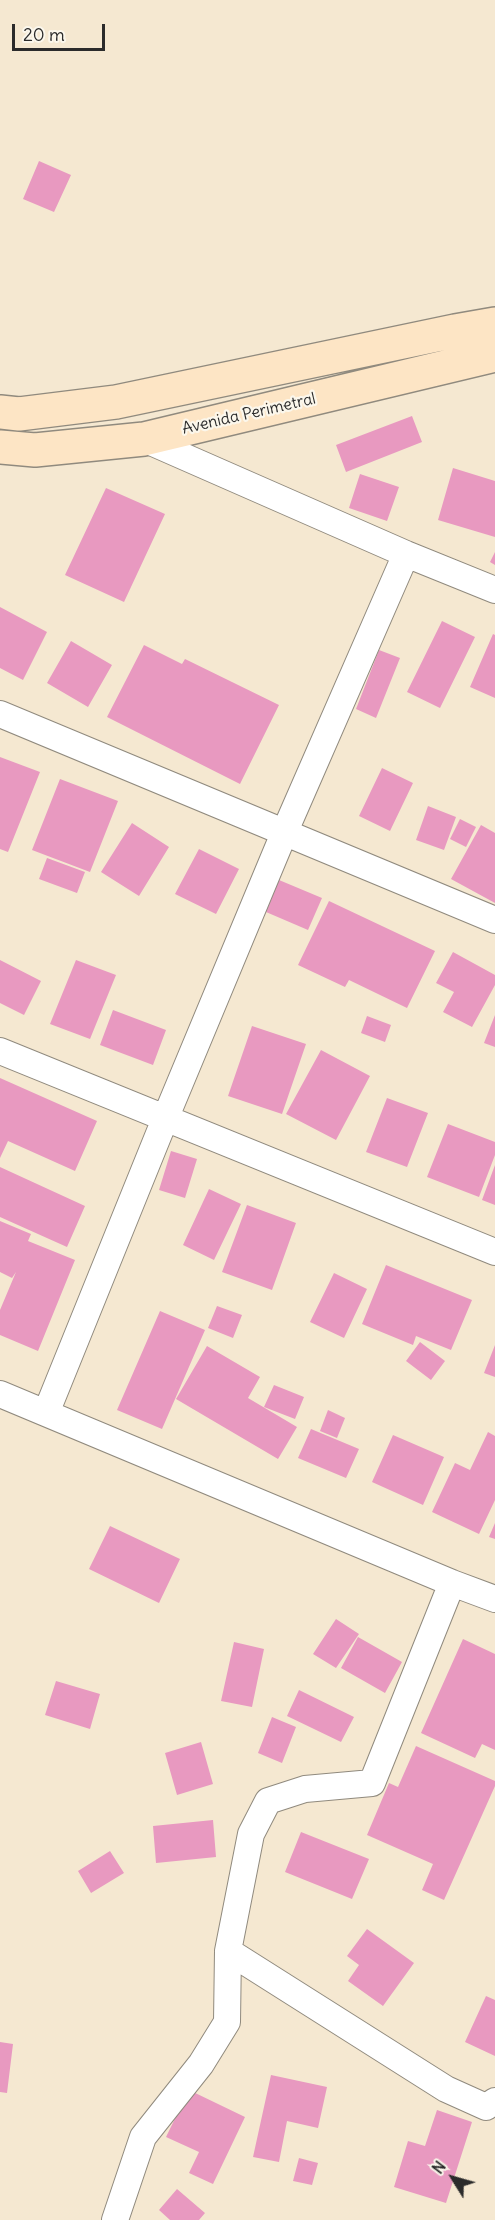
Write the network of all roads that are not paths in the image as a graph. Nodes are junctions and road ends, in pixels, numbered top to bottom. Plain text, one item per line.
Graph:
1 (495, 324) edge
2 (495, 355) edge
3 (0, 412) edge
4 (144, 439) junction
5 (0, 447) edge
6 (406, 554) junction
7 (495, 590) edge
8 (0, 714) edge
9 (285, 831) junction
10 (495, 920) edge
11 (0, 1051) edge
12 (165, 1119) junction
13 (495, 1252) edge
14 (0, 1394) edge
15 (46, 1413) junction
16 (452, 1583) junction
17 (495, 1599) edge
18 (228, 1951) junction
19 (495, 2101) edge
20 (115, 2220) edge

1 - 3 main road
2 - 4 main road, Avenida Perimetral
4 - 5 main road, Avenida Perimetral
4 - 6 street
6 - 7 street
6 - 9 street
8 - 9 street
9 - 10 street
9 - 12 street
11 - 12 street
12 - 13 street
12 - 15 street
14 - 15 street
15 - 16 street
16 - 17 street
16 - 18 street
18 - 19 street
18 - 20 street

